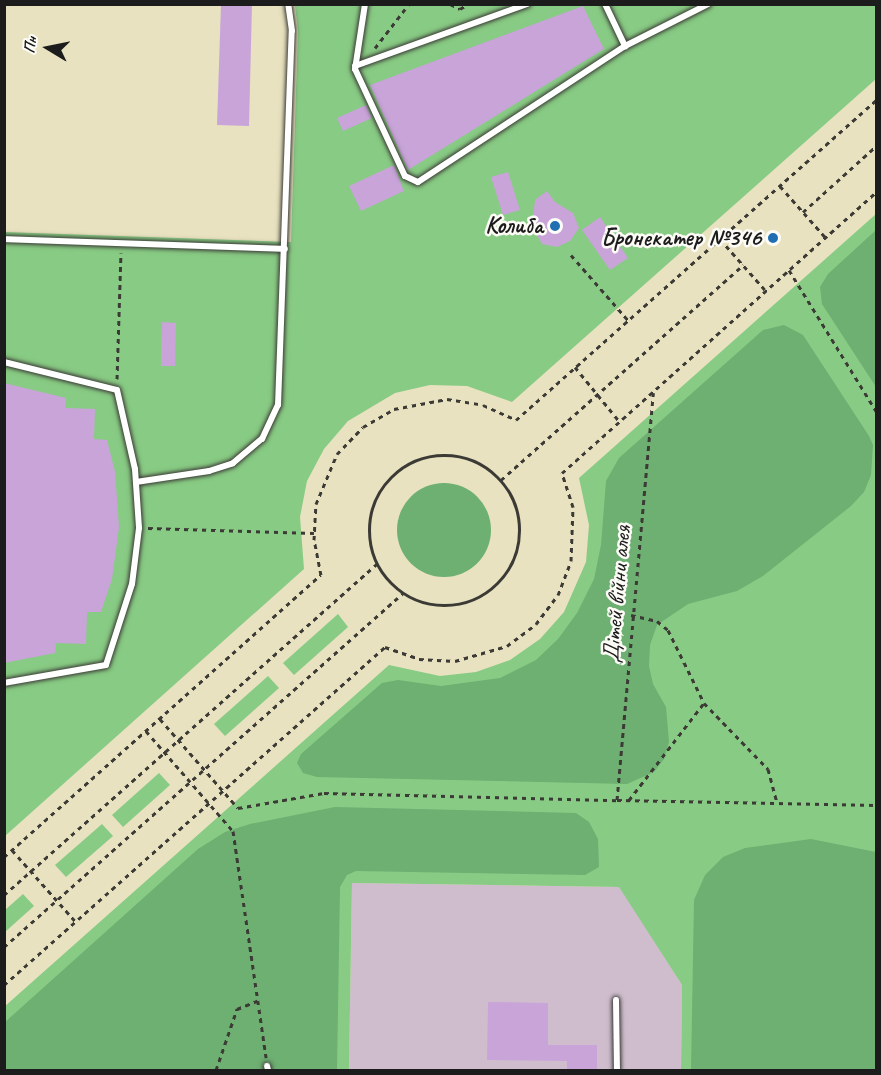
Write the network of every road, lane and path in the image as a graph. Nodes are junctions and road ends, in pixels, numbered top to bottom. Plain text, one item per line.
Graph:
1 (288, 4) edge
2 (365, 4) edge
3 (409, 4) edge
4 (450, 4) edge
5 (468, 4) edge
6 (527, 4) edge
7 (606, 4) edge
8 (708, 4) edge
9 (626, 46) junction
10 (363, 63) junction
11 (355, 66) junction
12 (876, 100) edge
13 (876, 146) edge
14 (780, 186) junction
15 (876, 192) edge
16 (803, 212) junction
17 (826, 237) junction
18 (4, 239) edge
19 (720, 239) junction
20 (122, 243) junction
21 (285, 249) junction
22 (571, 255) dead end
23 (743, 265) junction
24 (789, 270) junction
25 (766, 291) junction
26 (628, 320) junction
27 (4, 362) edge
28 (576, 367) junction
29 (117, 390) junction
30 (653, 391) junction
31 (598, 394) junction
32 (876, 411) edge
33 (620, 421) junction
34 (501, 480) junction
35 (136, 482) junction
36 (140, 528) junction
37 (314, 533) junction
38 (377, 564) junction
39 (403, 593) junction
40 (631, 615) junction
41 (4, 683) edge
42 (704, 703) junction
43 (160, 719) junction
44 (146, 731) junction
45 (179, 740) junction
46 (165, 752) junction
47 (205, 769) junction
48 (190, 782) junction
49 (223, 791) junction
50 (617, 800) junction
51 (629, 800) junction
52 (777, 802) junction
53 (209, 804) junction
54 (876, 805) edge
55 (12, 850) junction
56 (4, 857) edge
57 (31, 871) junction
58 (4, 895) edge
59 (57, 900) junction
60 (76, 922) junction
61 (4, 947) edge
62 (4, 985) edge
63 (616, 1000) dead end
64 (257, 1001) junction
65 (267, 1068) edge
66 (216, 1071) edge
67 (617, 1071) edge

1 - 21 lane
2 - 11 lane
3 - 10 path
4 - 5 path
6 - 10 lane
7 - 9 lane
8 - 9 lane
9 - 11 lane
10 - 11 lane
12 - 14 path
13 - 16 path
14 - 16 path
14 - 19 path
15 - 17 path
16 - 17 path
17 - 24 path
18 - 20 lane
19 - 23 path
19 - 26 path
20 - 21 lane
20 - 29 path
21 - 35 lane
22 - 26 path
23 - 25 path
23 - 31 path
24 - 25 path
24 - 32 path
25 - 30 path
26 - 28 path
27 - 29 lane
28 - 31 path
28 - 37 path
29 - 35 lane
30 - 33 path
30 - 40 path, Дітей війни алея
31 - 33 path
31 - 34 path
33 - 49 path
34 - 38 path
34 - 39 path
35 - 36 lane
36 - 37 path
36 - 41 lane
37 - 43 path
38 - 39 path
38 - 45 path
39 - 47 path
40 - 42 path
40 - 50 path, Дітей війни алея
42 - 51 path
42 - 52 path
43 - 44 path
43 - 45 path
44 - 46 path
44 - 55 path
45 - 46 path
45 - 47 path
46 - 48 path
46 - 57 path
47 - 48 path
47 - 49 path
48 - 53 path
48 - 59 path
49 - 50 path
49 - 53 path
50 - 51 path
51 - 52 path
52 - 54 path
53 - 60 path
53 - 64 path
55 - 56 path
55 - 57 path
57 - 58 path
57 - 59 path
59 - 60 path
59 - 61 path
60 - 62 path
63 - 67 lane
64 - 65 path
64 - 66 path

